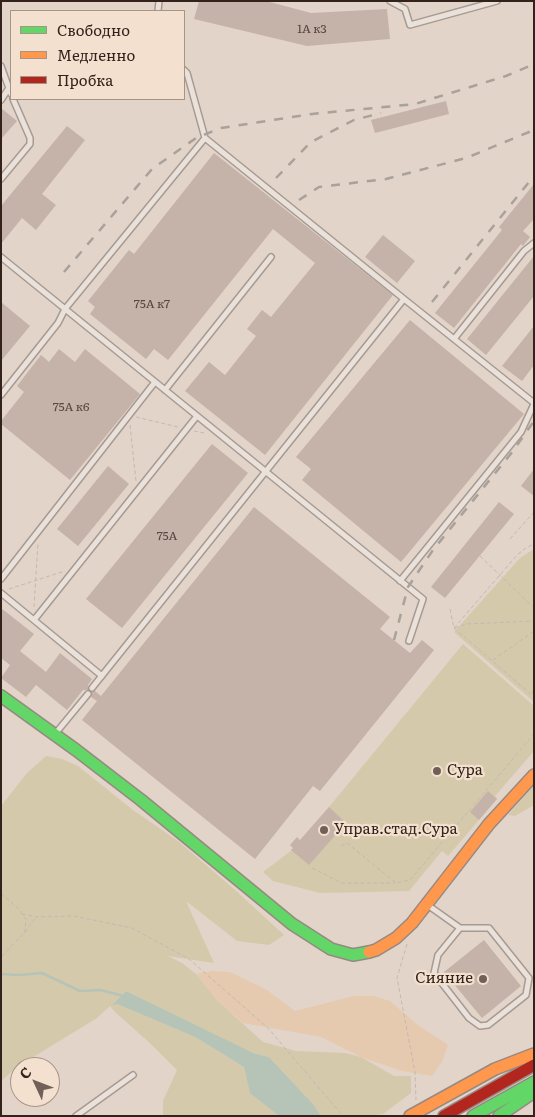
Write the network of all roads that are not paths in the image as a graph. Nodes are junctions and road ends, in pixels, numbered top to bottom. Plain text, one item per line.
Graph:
1 (390, 1) edge
2 (497, 1) edge
3 (1, 66) edge
4 (185, 71) edge
5 (10, 89) edge
6 (1, 100) edge
7 (13, 100) edge
8 (206, 138) junction
9 (1, 179) edge
10 (534, 243) edge
11 (1, 257) edge
12 (271, 257) dead end
13 (404, 298) junction
14 (65, 309) junction
15 (454, 339) junction
16 (155, 382) junction
17 (165, 390) junction
18 (1, 395) edge
19 (534, 404) edge
20 (197, 416) junction
21 (266, 471) junction
22 (1, 579) edge
23 (400, 581) junction
24 (3, 592) edge
25 (34, 620) junction
26 (409, 641) dead end
27 (102, 676) junction
28 (92, 688) dead end
29 (88, 694) dead end
30 (1, 696) edge
31 (55, 734) junction
32 (534, 775) edge
33 (428, 905) junction
34 (460, 928) junction
35 (534, 1054) edge
36 (534, 1066) edge
37 (133, 1075) dead end
38 (534, 1082) edge
39 (534, 1092) edge
40 (413, 1112) edge
41 (76, 1116) edge
42 (444, 1116) edge
43 (473, 1116) edge
44 (499, 1116) edge

1 - 2 lane
3 - 5 lane
4 - 8 lane
5 - 6 lane
7 - 9 lane
8 - 13 lane
8 - 14 lane
10 - 15 lane
11 - 14 lane
12 - 17 lane
13 - 15 lane
13 - 21 lane
14 - 16 lane
14 - 18 lane
15 - 19 lane
16 - 17 lane
16 - 22 lane
17 - 20 lane
19 - 23 lane
20 - 21 lane
20 - 25 lane
21 - 23 lane
21 - 27 lane
23 - 26 lane
24 - 25 lane
25 - 27 lane
27 - 28 lane
29 - 31 lane
30 - 31 street
31 - 33 street
32 - 33 street
33 - 34 lane
34 - 34 lane
35 - 40 street
36 - 42 street
37 - 41 lane
38 - 43 street
39 - 44 street

